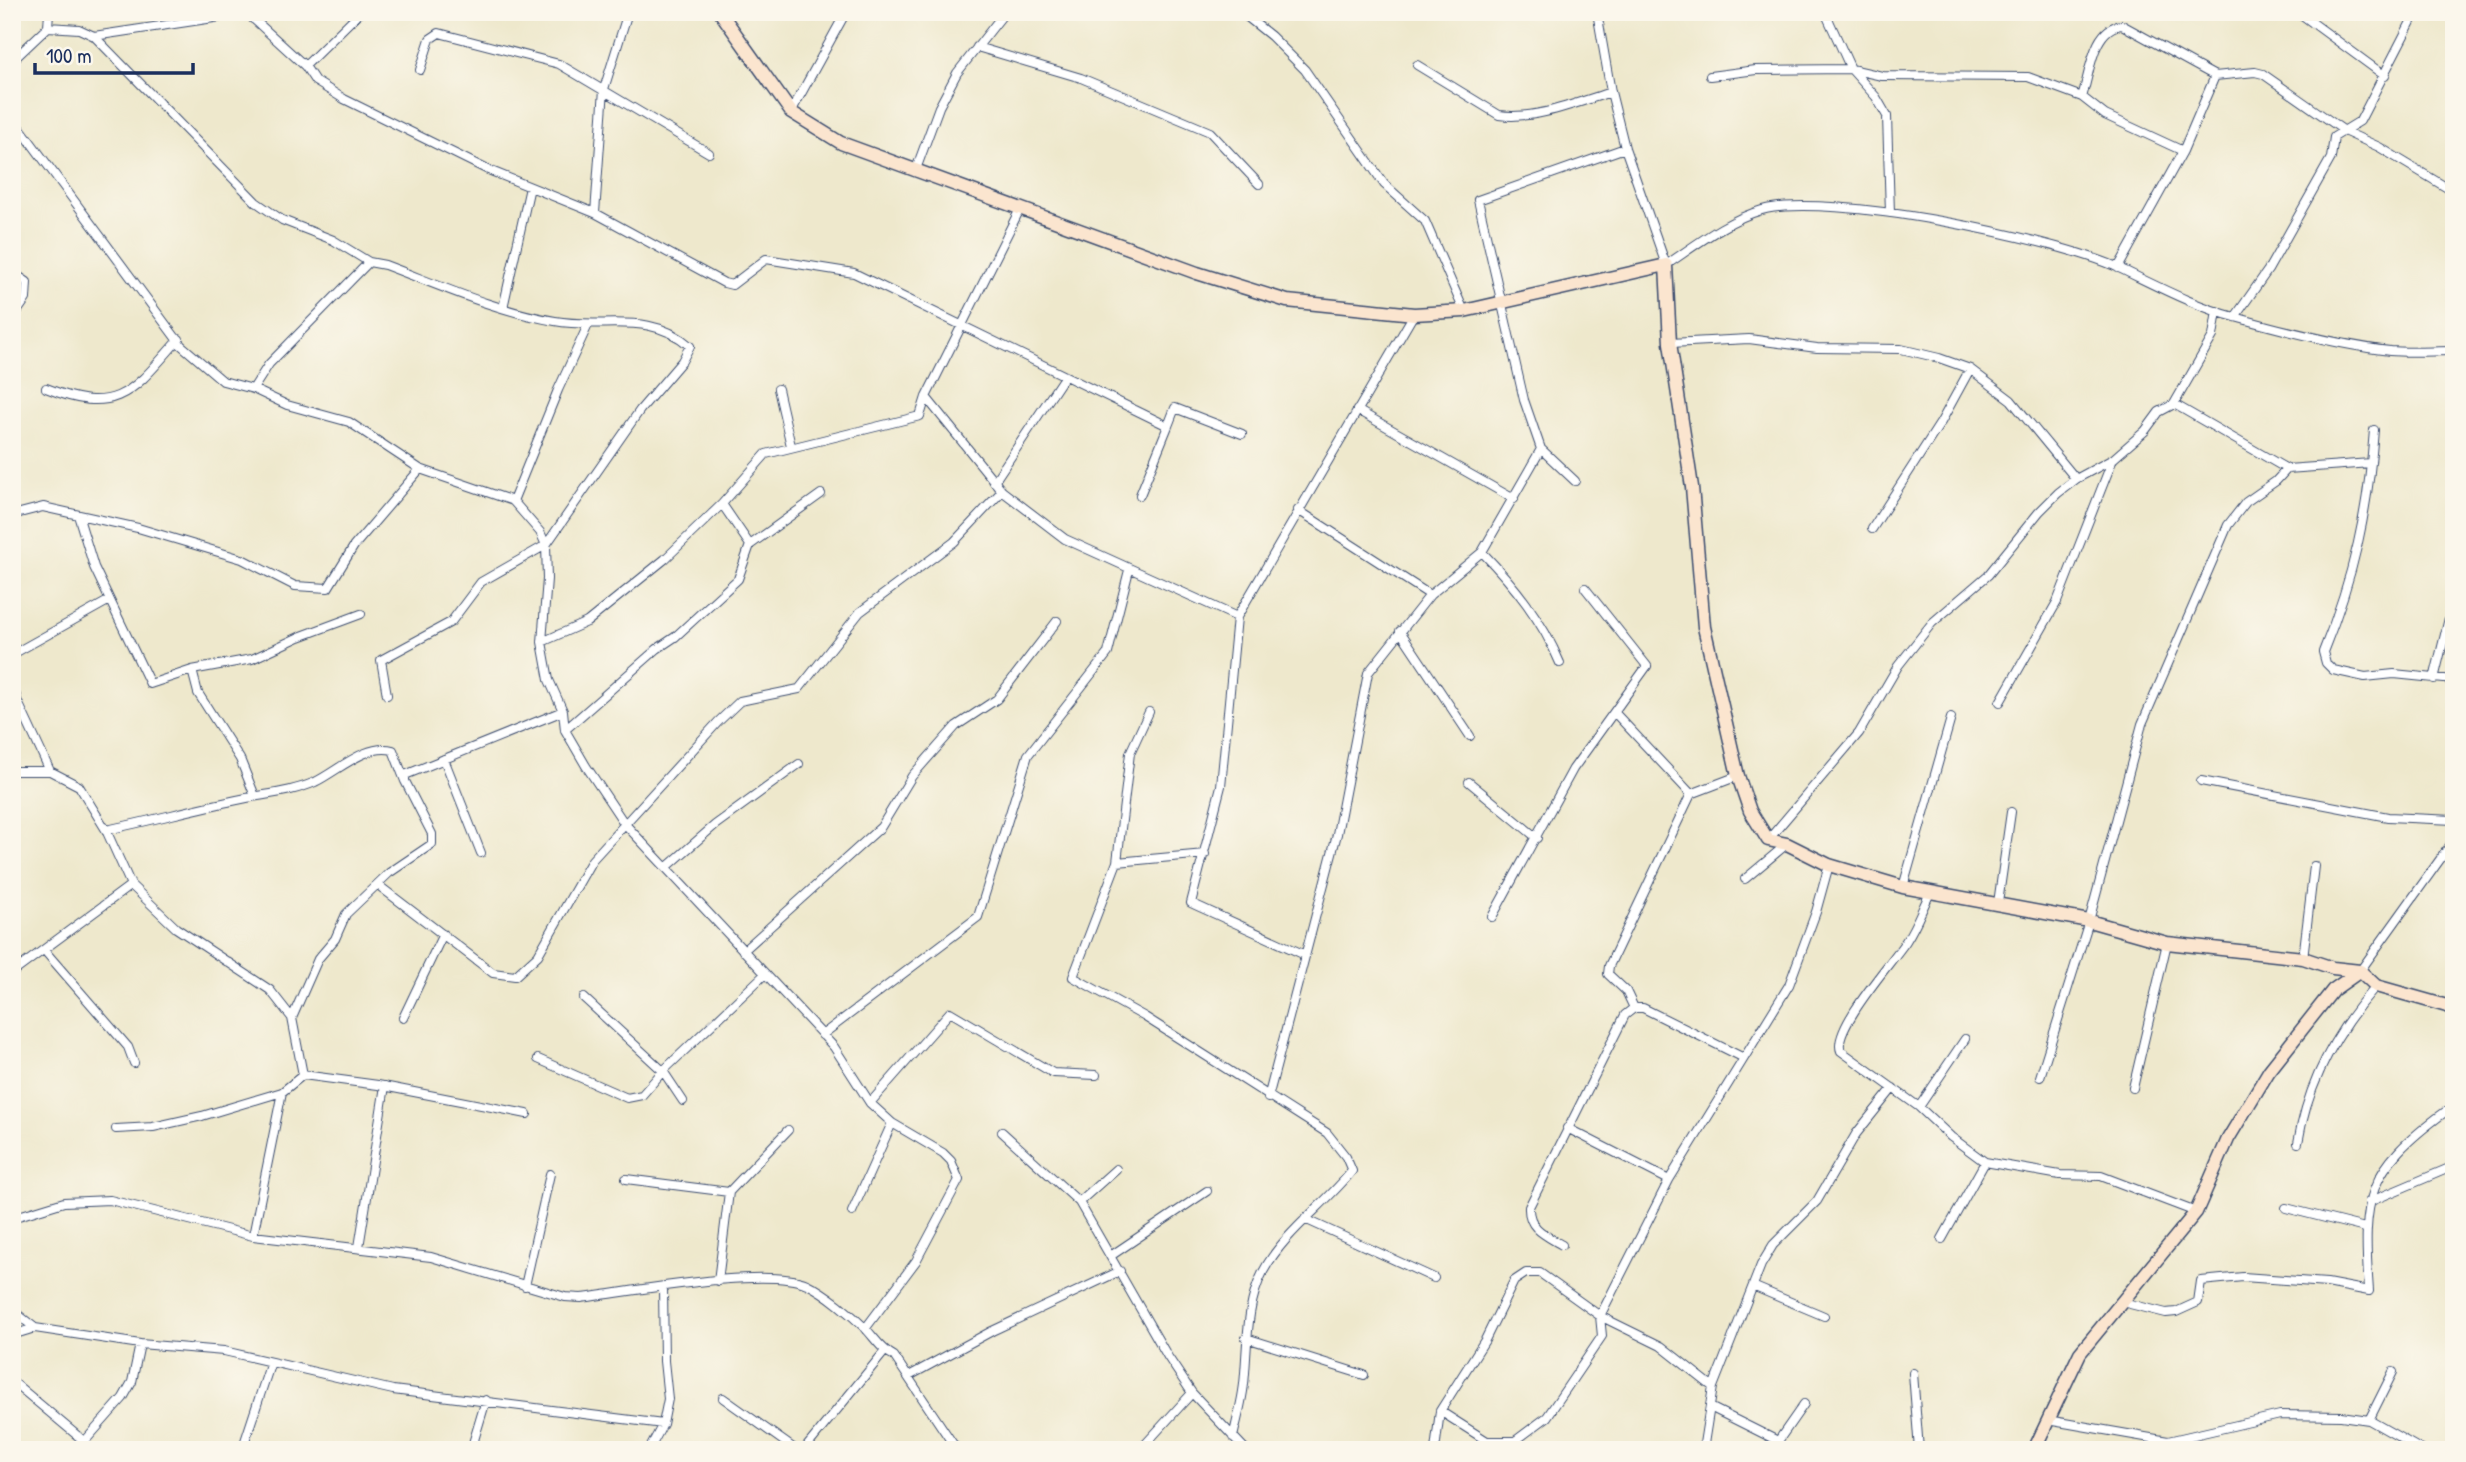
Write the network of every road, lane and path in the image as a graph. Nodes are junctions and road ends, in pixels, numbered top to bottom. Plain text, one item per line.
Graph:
1 (48, 12) edge
2 (264, 12) edge
3 (360, 12) edge
4 (628, 12) edge
5 (720, 12) edge
6 (846, 12) edge
7 (1005, 12) edge
8 (1241, 12) edge
9 (1597, 12) edge
10 (1825, 12) edge
11 (2298, 12) edge
12 (2416, 12) edge
13 (253, 19) junction
14 (48, 27) junction
15 (94, 36) junction
16 (977, 47) junction
17 (12, 61) edge
18 (1417, 65) dead end
19 (305, 66) junction
20 (1851, 69) junction
21 (421, 70) dead end
22 (1710, 76) dead end
23 (2215, 76) junction
24 (2385, 76) junction
25 (604, 89) junction
26 (1611, 92) junction
27 (2082, 97) junction
28 (791, 112) junction
29 (12, 117) edge
30 (2346, 132) junction
31 (1625, 148) junction
32 (2183, 151) junction
33 (709, 153) dead end
34 (915, 172) junction
35 (1259, 184) dead end
36 (530, 187) junction
37 (2454, 192) edge
38 (1020, 209) junction
39 (595, 213) junction
40 (1890, 213) junction
41 (369, 262) junction
42 (1666, 265) junction
43 (2118, 268) junction
44 (12, 272) edge
45 (1501, 305) junction
46 (503, 308) junction
47 (2217, 311) junction
48 (1464, 312) junction
49 (1414, 314) junction
50 (2235, 317) junction
51 (12, 319) edge
52 (962, 324) junction
53 (588, 325) junction
54 (179, 339) junction
55 (1670, 343) junction
56 (2454, 351) edge
57 (1970, 369) junction
58 (1064, 377) junction
59 (46, 388) dead end
60 (253, 389) junction
61 (778, 389) dead end
62 (926, 397) junction
63 (2174, 404) junction
64 (1357, 410) junction
65 (1168, 426) junction
66 (2374, 430) dead end
67 (1242, 434) dead end
68 (791, 446) junction
69 (1541, 449) junction
70 (2113, 459) junction
71 (2371, 463) junction
72 (420, 469) junction
73 (2287, 469) junction
74 (2077, 479) junction
75 (1575, 481) dead end
76 (994, 482) junction
77 (1002, 491) junction
78 (821, 494) dead end
79 (1140, 495) dead end
80 (1514, 499) junction
81 (513, 501) junction
82 (722, 503) junction
83 (1298, 510) junction
84 (12, 515) edge
85 (78, 515) junction
86 (1872, 529) dead end
87 (545, 545) junction
88 (750, 545) junction
89 (1482, 552) junction
90 (1129, 570) junction
91 (1585, 588) dead end
92 (1430, 595) junction
93 (2454, 598) edge
94 (108, 601) junction
95 (361, 614) dead end
96 (1237, 617) junction
97 (1058, 621) dead end
98 (1400, 631) junction
99 (542, 642) junction
100 (12, 661) edge
101 (1560, 663) dead end
102 (192, 670) junction
103 (2434, 679) junction
104 (2454, 680) edge
105 (12, 682) edge
106 (387, 695) dead end
107 (2000, 702) dead end
108 (563, 711) junction
109 (1149, 712) dead end
110 (1614, 712) junction
111 (1951, 718) dead end
112 (565, 730) junction
113 (1470, 736) dead end
114 (444, 760) junction
115 (799, 764) dead end
116 (12, 771) edge
117 (50, 771) junction
118 (1738, 776) junction
119 (405, 781) junction
120 (2201, 781) dead end
121 (1469, 782) dead end
122 (1691, 794) junction
123 (255, 796) junction
124 (2011, 812) dead end
125 (2454, 820) edge
126 (624, 823) junction
127 (106, 830) junction
128 (1537, 838) junction
129 (1768, 840) junction
130 (2454, 840) edge
131 (1787, 844) junction
132 (481, 853) dead end
133 (1205, 854) junction
134 (1117, 862) junction
135 (1829, 864) junction
136 (2314, 866) dead end
137 (667, 867) junction
138 (1745, 878) dead end
139 (131, 885) junction
140 (378, 885) junction
141 (1903, 887) junction
142 (1930, 893) junction
143 (1998, 904) junction
144 (1492, 917) dead end
145 (2089, 921) junction
146 (443, 933) junction
147 (2167, 943) junction
148 (44, 950) junction
149 (743, 951) junction
150 (1305, 955) junction
151 (2303, 958) junction
152 (2360, 971) junction
153 (12, 973) edge
154 (765, 974) junction
155 (2376, 986) junction
156 (584, 998) dead end
157 (1634, 1008) junction
158 (2454, 1008) edge
159 (292, 1018) junction
160 (403, 1018) dead end
161 (822, 1035) junction
162 (1965, 1039) dead end
163 (1744, 1058) junction
164 (538, 1059) dead end
165 (134, 1063) dead end
166 (663, 1071) junction
167 (303, 1075) junction
168 (1096, 1075) dead end
169 (2040, 1077) dead end
170 (385, 1086) junction
171 (1893, 1088) junction
172 (2133, 1088) dead end
173 (282, 1092) junction
174 (1268, 1098) junction
175 (683, 1101) dead end
176 (870, 1103) junction
177 (1919, 1107) junction
178 (2445, 1112) dead end
179 (527, 1114) dead end
180 (892, 1123) junction
181 (1567, 1128) junction
182 (116, 1129) dead end
183 (788, 1130) dead end
184 (1002, 1132) dead end
185 (2298, 1143) dead end
186 (1985, 1162) junction
187 (2454, 1166) edge
188 (1116, 1169) dead end
189 (550, 1174) dead end
190 (626, 1179) dead end
191 (1669, 1180) junction
192 (1207, 1191) dead end
193 (729, 1192) junction
194 (1079, 1202) junction
195 (2369, 1202) junction
196 (2286, 1208) dead end
197 (852, 1212) dead end
198 (2196, 1212) junction
199 (12, 1218) edge
200 (1305, 1219) junction
201 (2365, 1228) junction
202 (253, 1236) junction
203 (1942, 1239) dead end
204 (1562, 1245) dead end
205 (359, 1247) junction
206 (1112, 1255) junction
207 (1120, 1271) junction
208 (1434, 1278) dead end
209 (718, 1281) junction
210 (524, 1286) junction
211 (663, 1287) junction
212 (1755, 1287) junction
213 (2122, 1302) junction
214 (12, 1310) edge
215 (1825, 1315) dead end
216 (1600, 1316) junction
217 (34, 1328) junction
218 (865, 1329) junction
219 (12, 1335) edge
220 (1246, 1338) junction
221 (140, 1344) junction
222 (885, 1351) junction
223 (271, 1362) junction
224 (2393, 1372) dead end
225 (1913, 1373) dead end
226 (1364, 1375) dead end
227 (909, 1376) junction
228 (12, 1381) edge
229 (1713, 1387) junction
230 (1192, 1393) junction
231 (723, 1398) dead end
232 (486, 1400) junction
233 (1804, 1404) dead end
234 (1710, 1406) junction
235 (1440, 1411) junction
236 (2047, 1420) junction
237 (2369, 1420) junction
238 (663, 1424) junction
239 (1233, 1437) junction
240 (1778, 1441) junction
241 (85, 1442) junction
242 (2407, 1442) junction
243 (78, 1450) edge
244 (242, 1450) edge
245 (471, 1450) edge
246 (649, 1450) edge
247 (796, 1450) edge
248 (804, 1450) edge
249 (957, 1450) edge
250 (1140, 1450) edge
251 (1246, 1450) edge
252 (1435, 1450) edge
253 (1703, 1450) edge
254 (1772, 1450) edge
255 (1919, 1450) edge
256 (2034, 1450) edge
257 (2401, 1450) edge
258 (2422, 1450) edge

1 - 14 street
2 - 13 street
3 - 19 street
4 - 25 street
5 - 28 street
6 - 28 street
7 - 16 street
8 - 48 street
9 - 26 street
10 - 20 street
11 - 24 street
12 - 24 street
13 - 15 street
13 - 19 street
14 - 15 street
14 - 17 street
15 - 41 street
16 - 34 street
16 - 35 street
18 - 26 street
19 - 36 street
20 - 22 street
20 - 27 street
20 - 40 street
21 - 25 street
23 - 27 street
23 - 30 street
23 - 32 street
24 - 30 street
25 - 33 street
25 - 39 street
26 - 31 street
27 - 32 street
28 - 34 street
29 - 54 street
30 - 37 street
30 - 50 street
31 - 42 street
31 - 45 street
32 - 43 street
34 - 38 street
36 - 39 street
36 - 46 street
38 - 49 street
38 - 52 street
39 - 52 street
40 - 42 street
40 - 43 street
41 - 46 street
41 - 60 street
42 - 45 street
42 - 55 street
43 - 47 street
44 - 51 street
45 - 48 street
45 - 69 street
46 - 53 street
47 - 50 street
47 - 63 street
48 - 49 street
49 - 64 street
50 - 56 street
52 - 58 street
52 - 62 street
53 - 81 street
53 - 87 street
54 - 59 street
54 - 60 street
55 - 57 street
55 - 118 street
57 - 74 street
57 - 86 street
58 - 65 street
58 - 76 street
60 - 72 street
61 - 68 street
62 - 68 street
62 - 76 street
63 - 70 street
63 - 73 street
64 - 80 street
64 - 83 street
65 - 67 street
65 - 79 street
66 - 71 street
68 - 82 street
69 - 75 street
69 - 80 street
70 - 74 street
70 - 107 street
71 - 73 street
71 - 103 street
72 - 81 street
72 - 85 street
73 - 145 street
74 - 129 street
76 - 77 street
77 - 90 street
77 - 126 street
78 - 88 street
80 - 89 street
81 - 87 street
82 - 88 street
82 - 99 street
83 - 92 street
83 - 96 street
84 - 85 street
85 - 94 street
87 - 99 street
87 - 106 street
88 - 112 street
89 - 92 street
89 - 101 street
90 - 96 street
90 - 161 street
91 - 110 street
92 - 98 street
93 - 103 street
94 - 100 street
94 - 102 street
95 - 102 street
96 - 133 street
97 - 149 street
98 - 113 street
98 - 150 street
99 - 108 street
102 - 123 street
103 - 104 street
105 - 117 street
108 - 112 street
108 - 114 street
109 - 134 street
110 - 122 street
110 - 128 street
111 - 141 street
112 - 126 street
114 - 119 street
114 - 132 street
115 - 137 street
116 - 117 street
117 - 127 street
118 - 122 street
118 - 129 street
119 - 123 street
119 - 140 street
120 - 125 street
121 - 128 street
122 - 157 street
123 - 127 street
124 - 143 street
126 - 137 street
126 - 146 street
127 - 139 street
128 - 144 street
129 - 131 street
130 - 152 street
131 - 135 street
131 - 138 street
133 - 134 street
133 - 150 street
134 - 174 street
135 - 141 street
135 - 163 street
136 - 151 street
137 - 149 street
139 - 148 street
139 - 159 street
140 - 146 street
140 - 159 street
141 - 142 street
142 - 143 street
142 - 171 street
143 - 145 street
145 - 147 street
145 - 169 street
146 - 160 street
147 - 151 street
147 - 172 street
148 - 153 street
148 - 165 street
149 - 154 street
150 - 174 street
151 - 152 street
152 - 155 street
152 - 198 street
154 - 161 street
154 - 166 street
155 - 158 street
155 - 185 street
156 - 166 street
157 - 163 street
157 - 181 street
159 - 167 street
161 - 176 street
162 - 177 street
163 - 191 street
164 - 166 street
166 - 175 street
167 - 170 street
167 - 173 street
168 - 176 street
170 - 179 street
170 - 205 street
171 - 177 street
171 - 212 street
173 - 182 street
173 - 202 street
174 - 200 street
176 - 180 street
177 - 186 street
178 - 195 street
180 - 197 street
180 - 218 street
181 - 191 street
181 - 204 street
183 - 193 street
184 - 194 street
186 - 198 street
186 - 203 street
187 - 195 street
188 - 194 street
189 - 210 street
190 - 193 street
191 - 216 street
192 - 206 street
193 - 209 street
194 - 206 street
195 - 201 street
196 - 201 street
198 - 213 street
199 - 202 street
200 - 208 street
200 - 220 street
201 - 213 street
202 - 205 street
205 - 210 street
206 - 207 street
207 - 227 street
207 - 230 street
209 - 211 street
209 - 218 street
210 - 211 street
211 - 238 street
212 - 215 street
212 - 229 street
213 - 236 street
214 - 217 street
216 - 229 street
216 - 235 street
216 - 235 street
217 - 219 street
217 - 221 street
218 - 222 street
220 - 226 street
220 - 239 street
221 - 223 street
221 - 241 street
222 - 227 street
222 - 248 street
223 - 232 street
223 - 244 street
224 - 237 street
225 - 255 street
227 - 249 street
228 - 241 street
229 - 234 street
230 - 239 street
230 - 250 street
231 - 247 street
232 - 238 street
232 - 245 street
233 - 240 street
234 - 240 street
234 - 253 street
235 - 252 street
236 - 237 street
236 - 256 street
237 - 242 street
238 - 246 street
239 - 251 street
240 - 254 street
241 - 243 street
242 - 257 street
242 - 258 street

